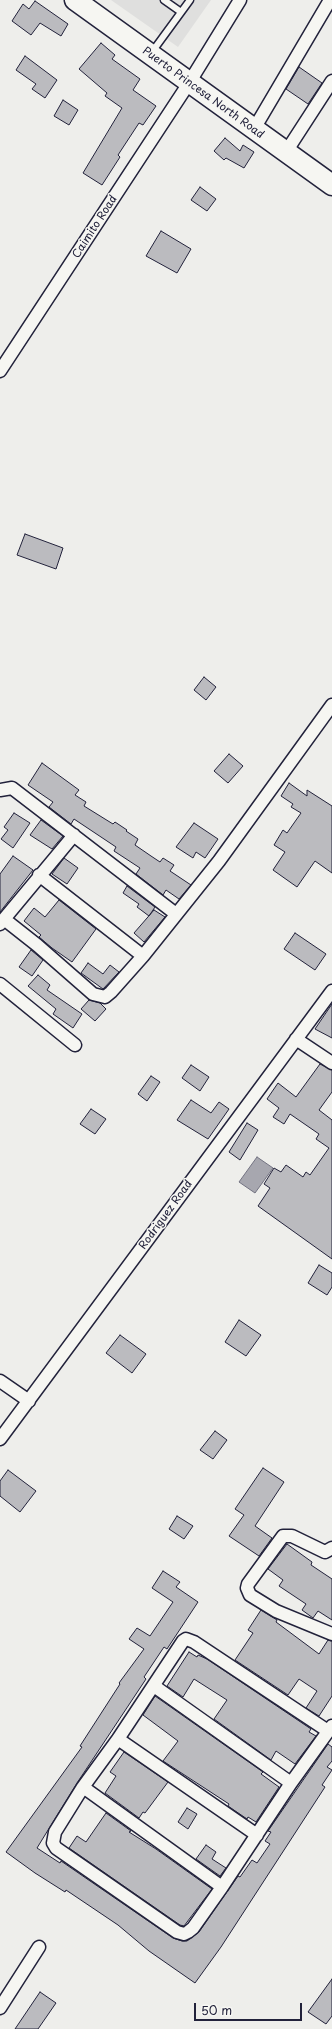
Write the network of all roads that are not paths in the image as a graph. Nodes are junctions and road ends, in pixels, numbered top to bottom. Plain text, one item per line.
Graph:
1 (164, 0) edge
2 (190, 0) edge
3 (240, 0) edge
4 (330, 0) edge
5 (80, 1) edge
6 (181, 12) junction
7 (149, 54) junction
8 (332, 81) edge
9 (189, 83) junction
10 (254, 129) junction
11 (286, 152) junction
12 (332, 185) edge
13 (0, 371) edge
14 (332, 705) edge
15 (0, 790) edge
16 (74, 835) junction
17 (39, 875) junction
18 (176, 914) junction
19 (2, 922) edge
20 (143, 956) junction
21 (0, 984) edge
22 (332, 991) edge
23 (327, 1007) edge
24 (296, 1039) junction
25 (74, 1044) dead end
26 (332, 1063) edge
27 (0, 1381) edge
28 (29, 1401) junction
29 (0, 1439) edge
30 (332, 1548) edge
31 (332, 1634) edge
32 (154, 1686) junction
33 (330, 1729) edge
34 (118, 1740) junction
35 (291, 1783) junction
36 (83, 1787) junction
37 (257, 1835) junction
38 (222, 1887) junction
39 (39, 1947) dead end
40 (0, 2008) edge

1 - 6 lane
2 - 6 lane
3 - 9 street, Caimito Road
4 - 10 street
5 - 7 main road, Puerto Princesa North Road
6 - 7 lane
7 - 9 main road, Puerto Princesa North Road
8 - 11 street
9 - 10 main road, Puerto Princesa North Road
9 - 13 street, Caimito Road
10 - 11 main road, Puerto Princesa North Road
11 - 12 main road, Puerto Princesa North Road
14 - 18 street
15 - 16 street
16 - 17 street
16 - 18 street
17 - 19 street
17 - 20 street
18 - 20 street
19 - 20 street
21 - 25 street
22 - 23 street, Rodriguez Road
23 - 24 street, Rodriguez Road
24 - 26 street
24 - 28 street, Rodriguez Road
27 - 28 street
28 - 29 street, Rodriguez Road
30 - 31 street
32 - 33 street
32 - 34 street
32 - 35 street
33 - 35 street
34 - 36 street
34 - 37 street
35 - 37 street
36 - 38 street
36 - 38 street
37 - 38 street
39 - 40 street

